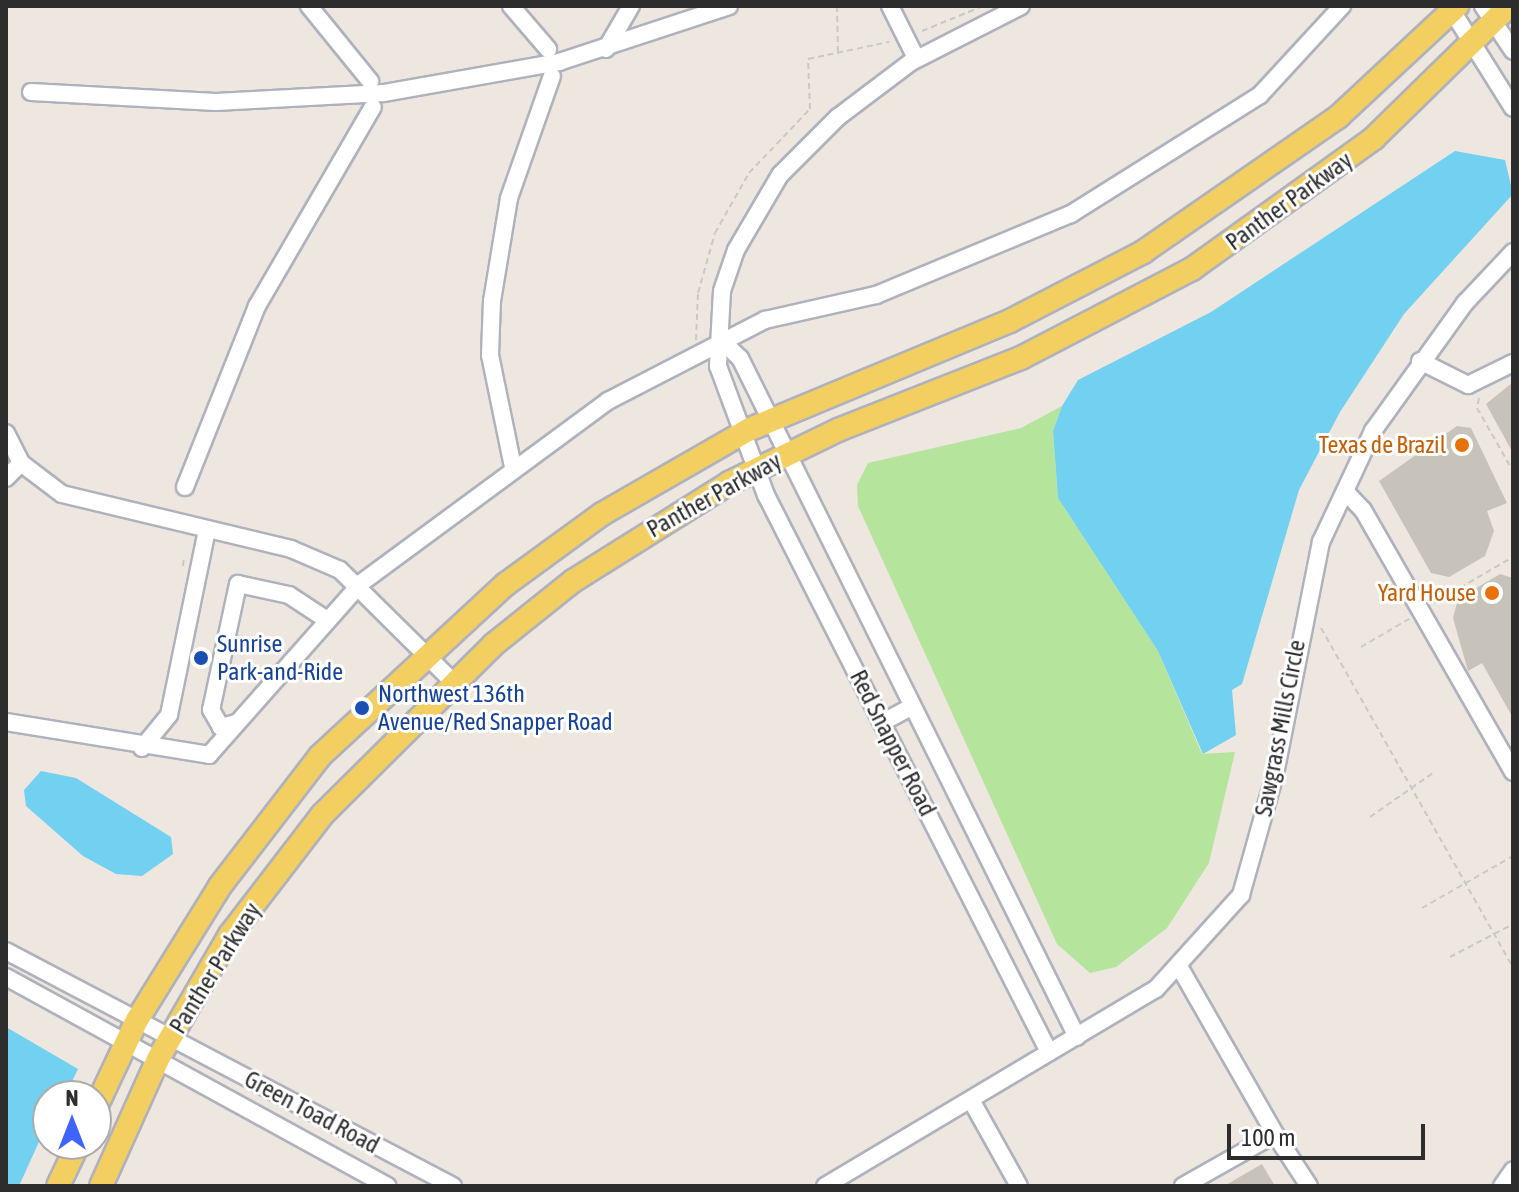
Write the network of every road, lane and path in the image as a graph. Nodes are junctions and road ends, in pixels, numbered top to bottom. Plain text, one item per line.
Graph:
1 (309, 6) edge
2 (511, 6) edge
3 (631, 6) edge
4 (729, 6) edge
5 (837, 6) edge
6 (890, 6) edge
7 (1021, 6) edge
8 (1342, 6) edge
9 (1453, 7) edge
10 (1496, 11) edge
11 (1475, 41) junction
12 (548, 49) dead end
13 (606, 49) junction
14 (1513, 51) edge
15 (838, 55) dead end
16 (916, 58) junction
17 (809, 68) dead end
18 (552, 76) dead end
19 (370, 81) dead end
20 (31, 92) dead end
21 (373, 107) dead end
22 (1513, 108) edge
23 (1513, 252) edge
24 (720, 339) junction
25 (696, 351) junction
26 (1420, 361) junction
27 (1513, 363) edge
28 (1491, 389) dead end
29 (769, 420) junction
30 (748, 430) junction
31 (6, 433) edge
32 (785, 455) junction
33 (21, 463) junction
34 (513, 467) junction
35 (754, 470) junction
36 (1513, 471) edge
37 (6, 478) edge
38 (185, 487) dead end
39 (1345, 491) junction
40 (207, 530) junction
41 (1513, 557) edge
42 (361, 583) junction
43 (1306, 606) junction
44 (1421, 611) junction
45 (327, 620) junction
46 (1361, 647) dead end
47 (427, 652) junction
48 (452, 681) junction
49 (911, 707) junction
50 (6, 722) edge
51 (883, 722) junction
52 (236, 723) junction
53 (142, 748) junction
54 (1513, 772) edge
55 (1433, 773) dead end
56 (1409, 786) junction
57 (1370, 817) dead end
58 (1513, 856) edge
59 (1464, 885) junction
60 (1422, 908) dead end
61 (1513, 924) edge
62 (1494, 935) junction
63 (6, 951) edge
64 (1450, 957) dead end
65 (1180, 968) junction
66 (1513, 968) edge
67 (6, 977) edge
68 (137, 1020) junction
69 (1077, 1037) junction
70 (171, 1038) junction
71 (127, 1042) junction
72 (1049, 1052) junction
73 (158, 1059) junction
74 (109, 1080) edge
75 (971, 1100) junction
76 (1275, 1134) junction
77 (70, 1160) edge
78 (1513, 1170) edge
79 (446, 1184) edge
80 (58, 1186) edge
81 (101, 1186) edge
82 (387, 1186) edge
83 (825, 1186) edge
84 (1019, 1186) edge
85 (1183, 1186) edge
86 (1309, 1186) edge
87 (1502, 1186) edge

1 - 19 street
2 - 12 street
3 - 13 street
4 - 13 street
5 - 15 path
6 - 16 street
7 - 16 street, Red Snapper Road
8 - 24 street
9 - 11 street
9 - 29 main road, Panther Parkway
10 - 11 main road, Panther Parkway
10 - 14 street
11 - 22 street
11 - 32 main road, Panther Parkway
13 - 20 street
16 - 24 street, Red Snapper Road
17 - 25 path
18 - 34 street
21 - 38 street
23 - 26 street, Sawgrass Mills Circle
24 - 25 street
24 - 29 street, Red Snapper Road
24 - 30 street, Red Snapper Road
25 - 34 street
26 - 27 street
26 - 39 street, Sawgrass Mills Circle
28 - 36 path
29 - 30 main road, Panther Parkway
29 - 32 street, Red Snapper Road
30 - 35 street, Red Snapper Road
30 - 47 main road, Panther Parkway
31 - 33 street
32 - 35 main road, Panther Parkway
32 - 49 street, Red Snapper Road
33 - 37 street
33 - 40 street
34 - 42 street
35 - 48 main road, Panther Parkway
35 - 51 street, Red Snapper Road
39 - 43 street, Sawgrass Mills Circle
39 - 44 street
40 - 42 street
40 - 53 street
41 - 44 path
42 - 45 street
42 - 47 street
43 - 56 path
43 - 65 street, Sawgrass Mills Circle
44 - 46 path
44 - 54 street
45 - 52 street
45 - 52 street
47 - 48 street
47 - 68 main road, Panther Parkway
48 - 70 main road, Panther Parkway
49 - 51 street
49 - 69 street, Red Snapper Road
50 - 53 street
51 - 72 street, Red Snapper Road
52 - 53 street
55 - 56 path
56 - 57 path
56 - 59 path
58 - 59 path
59 - 60 path
59 - 62 path
61 - 62 path
62 - 64 path
62 - 66 path
63 - 68 street, Green Toad Road
65 - 69 street, Sawgrass Mills Circle
65 - 76 street
67 - 71 street, Green Toad Road
68 - 70 street, Green Toad Road
68 - 71 main road, Panther Parkway
69 - 72 street, Sawgrass Mills Circle
70 - 73 main road, Panther Parkway
70 - 79 street, Green Toad Road
71 - 73 street, Green Toad Road
71 - 74 main road, Panther Parkway
72 - 75 street, Sawgrass Mills Circle
73 - 81 main road, Panther Parkway
73 - 82 street, Green Toad Road
75 - 83 street, Sawgrass Mills Circle
75 - 84 street
76 - 85 street
76 - 86 street
77 - 80 main road
78 - 87 street

